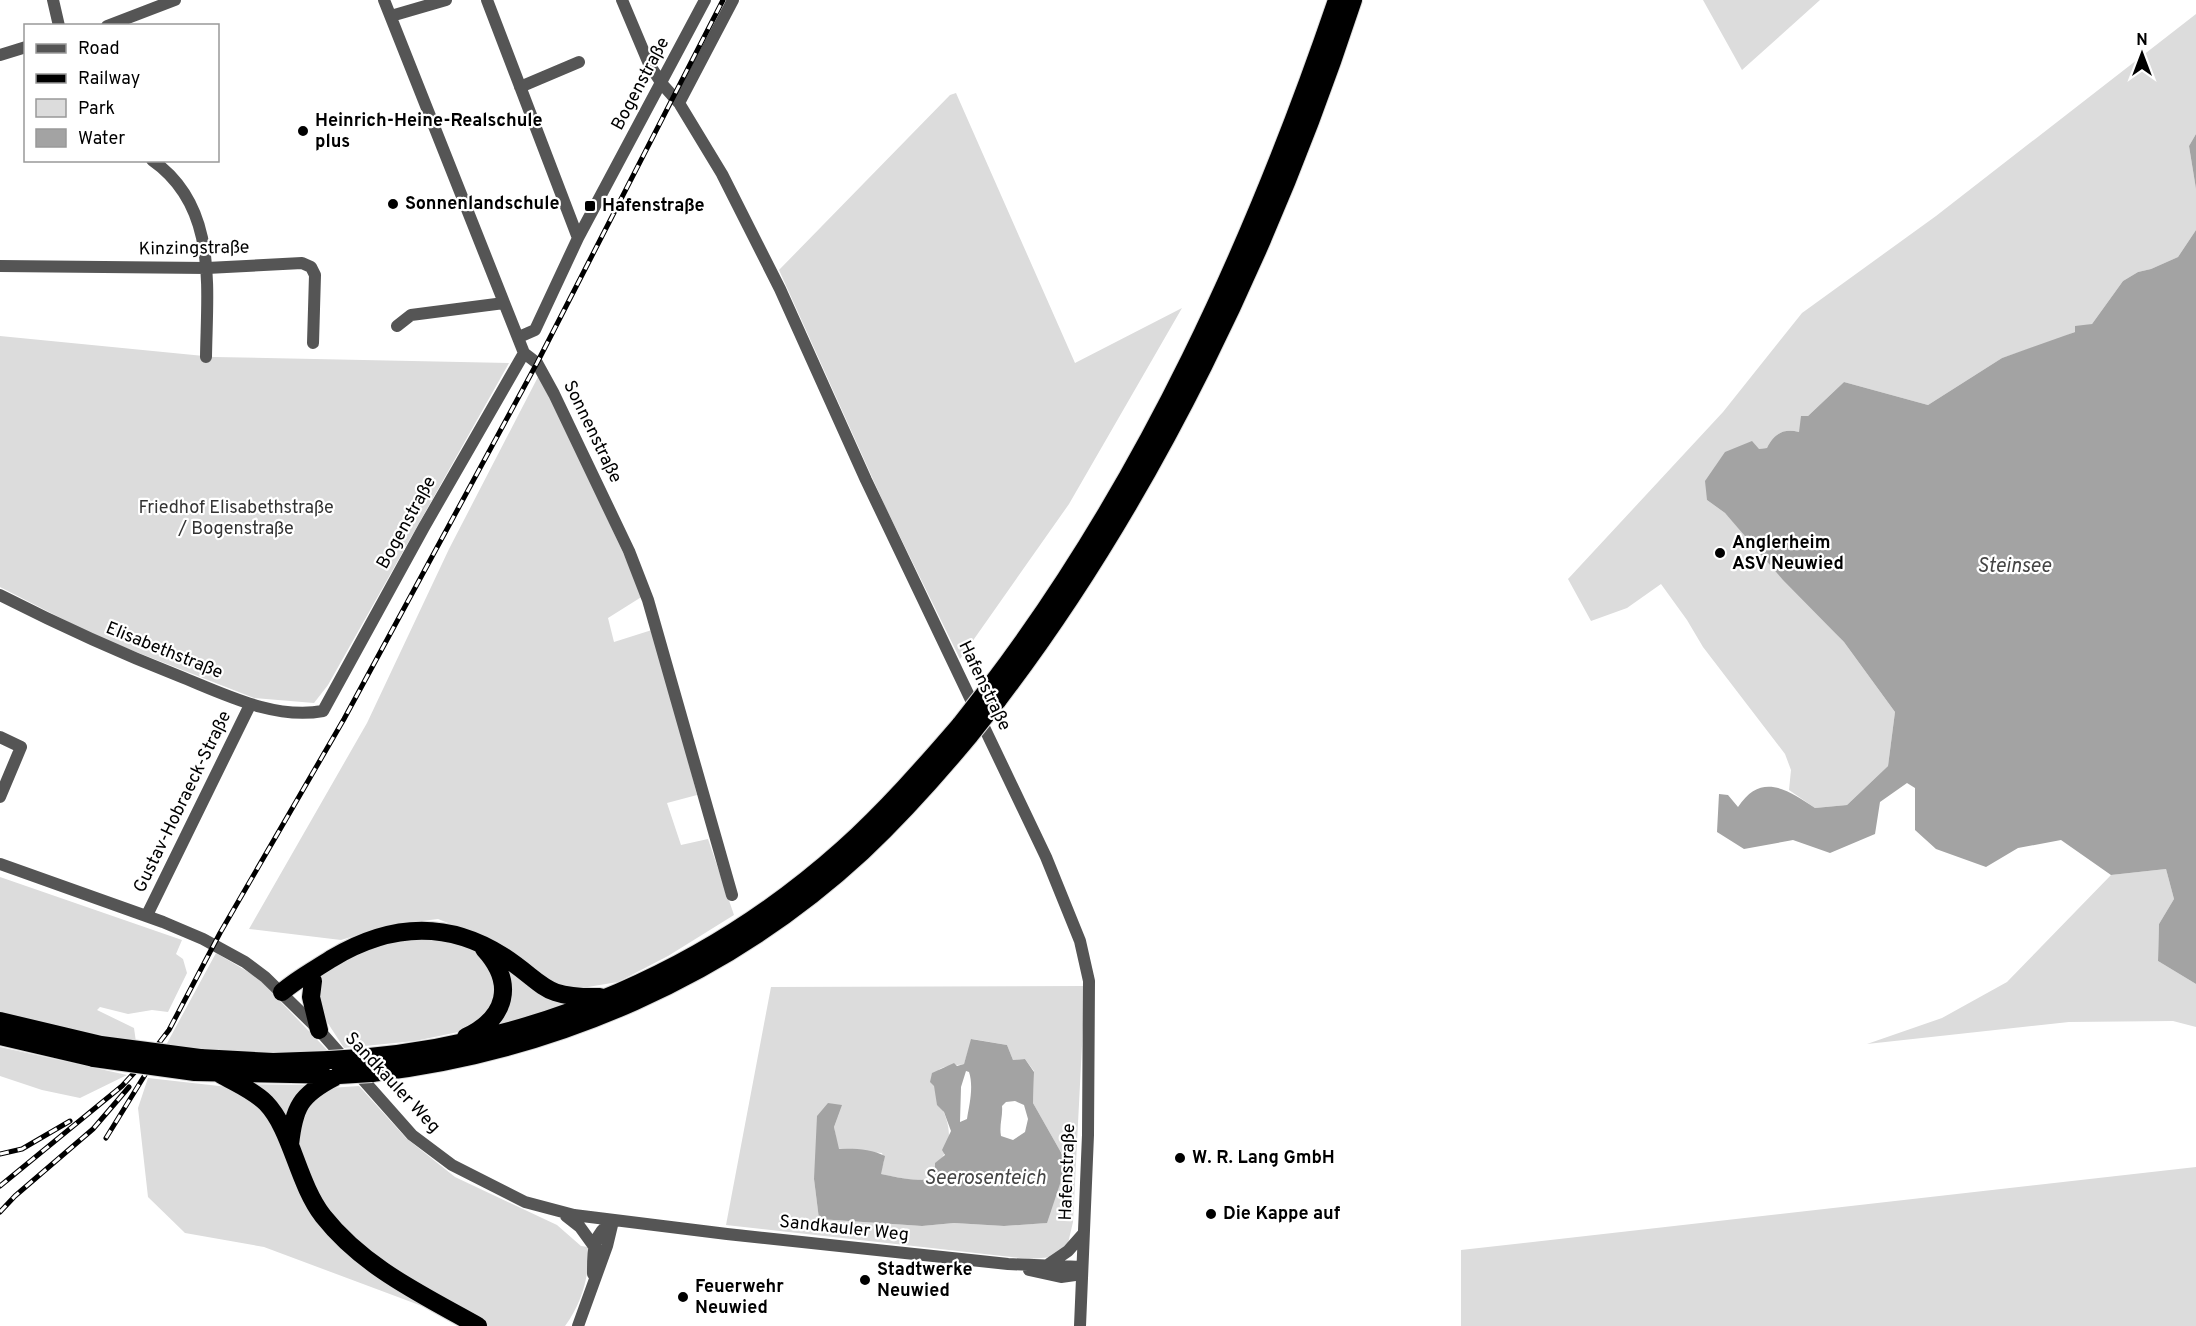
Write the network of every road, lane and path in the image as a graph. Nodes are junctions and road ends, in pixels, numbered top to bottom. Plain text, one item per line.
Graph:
1 (53, 0) edge
2 (175, 0) edge
3 (384, 0) edge
4 (446, 0) edge
5 (487, 0) edge
6 (622, 0) edge
7 (705, 0) edge
8 (733, 0) edge
9 (1336, 0) edge
10 (1353, 0) edge
11 (391, 16) junction
12 (59, 24) edge
13 (112, 24) edge
14 (24, 48) edge
15 (0, 54) edge
16 (579, 62) dead end
17 (662, 84) junction
18 (520, 87) junction
19 (679, 104) junction
20 (154, 162) edge
21 (578, 238) junction
22 (0, 266) edge
23 (207, 268) junction
24 (504, 303) junction
25 (397, 326) dead end
26 (519, 337) junction
27 (313, 343) dead end
28 (524, 353) junction
29 (206, 357) dead end
30 (0, 595) edge
31 (993, 695) junction
32 (250, 705) junction
33 (323, 711) joint
34 (966, 729) junction
35 (0, 736) edge
36 (0, 796) edge
37 (0, 864) edge
38 (732, 895) dead end
39 (147, 915) junction
40 (481, 946) junction
41 (330, 961) junction
42 (313, 981) junction
43 (282, 992) junction
44 (608, 997) junction
45 (0, 1021) edge
46 (319, 1030) junction
47 (0, 1036) edge
48 (445, 1047) junction
49 (98, 1051) junction
50 (198, 1065) junction
51 (334, 1068) junction
52 (220, 1074) junction
53 (290, 1145) junction
54 (557, 1212) junction
55 (613, 1221) junction
56 (1083, 1234) junction
57 (593, 1245) junction
58 (1008, 1264) junction
59 (1049, 1264) junction
60 (1082, 1270) junction
61 (593, 1282) junction
62 (478, 1326) edge
63 (578, 1326) edge
64 (1080, 1326) edge

1 - 12 street
2 - 13 street
3 - 11 street, Sonnenstraße
4 - 11 street
5 - 18 street
6 - 17 street, Hafenstraße
7 - 17 street, Bogenstraße
8 - 19 street
9 - 31 highway
10 - 31 highway
11 - 24 street, Sonnenstraße
14 - 15 street
16 - 18 street
17 - 19 street, Hafenstraße
17 - 21 street, Bogenstraße
18 - 21 street
19 - 56 street, Hafenstraße
20 - 23 street
21 - 26 street, Bogenstraße
22 - 23 street, Kinzingstraße
23 - 27 street, Kinzingstraße
23 - 29 street
24 - 25 street
24 - 26 street, Sonnenstraße
26 - 28 street, Sonnenstraße
28 - 33 street, Bogenstraße
28 - 38 street, Sonnenstraße
30 - 32 street, Elisabethstraße
31 - 34 highway, bridge
32 - 33 street, Elisabethstraße
32 - 39 street, Gustav-Hobraeck-Straße
34 - 44 highway
34 - 51 highway, bridge
35 - 36 street
37 - 39 street, Sandkauler Weg
39 - 43 street, Sandkauler Weg
40 - 41 highway
40 - 44 highway
40 - 48 highway
41 - 42 highway
41 - 43 highway
42 - 43 highway
42 - 46 highway
43 - 46 street, Sandkauler Weg
44 - 48 highway
45 - 49 highway
46 - 54 street, Sandkauler Weg
47 - 49 highway
48 - 51 highway, bridge
49 - 50 highway, bridge
50 - 51 highway
50 - 52 highway
51 - 52 highway
51 - 53 highway
52 - 53 highway
53 - 62 highway
54 - 55 street, Sandkauler Weg
54 - 57 street
55 - 57 street
55 - 58 street, Sandkauler Weg
55 - 61 street
56 - 59 street
56 - 60 street, Hafenstraße
57 - 61 street
58 - 59 street, Sandkauler Weg
58 - 60 street, Sandkauler Weg
59 - 60 street, Sandkauler Weg
60 - 64 street, Hafenstraße
61 - 63 street

